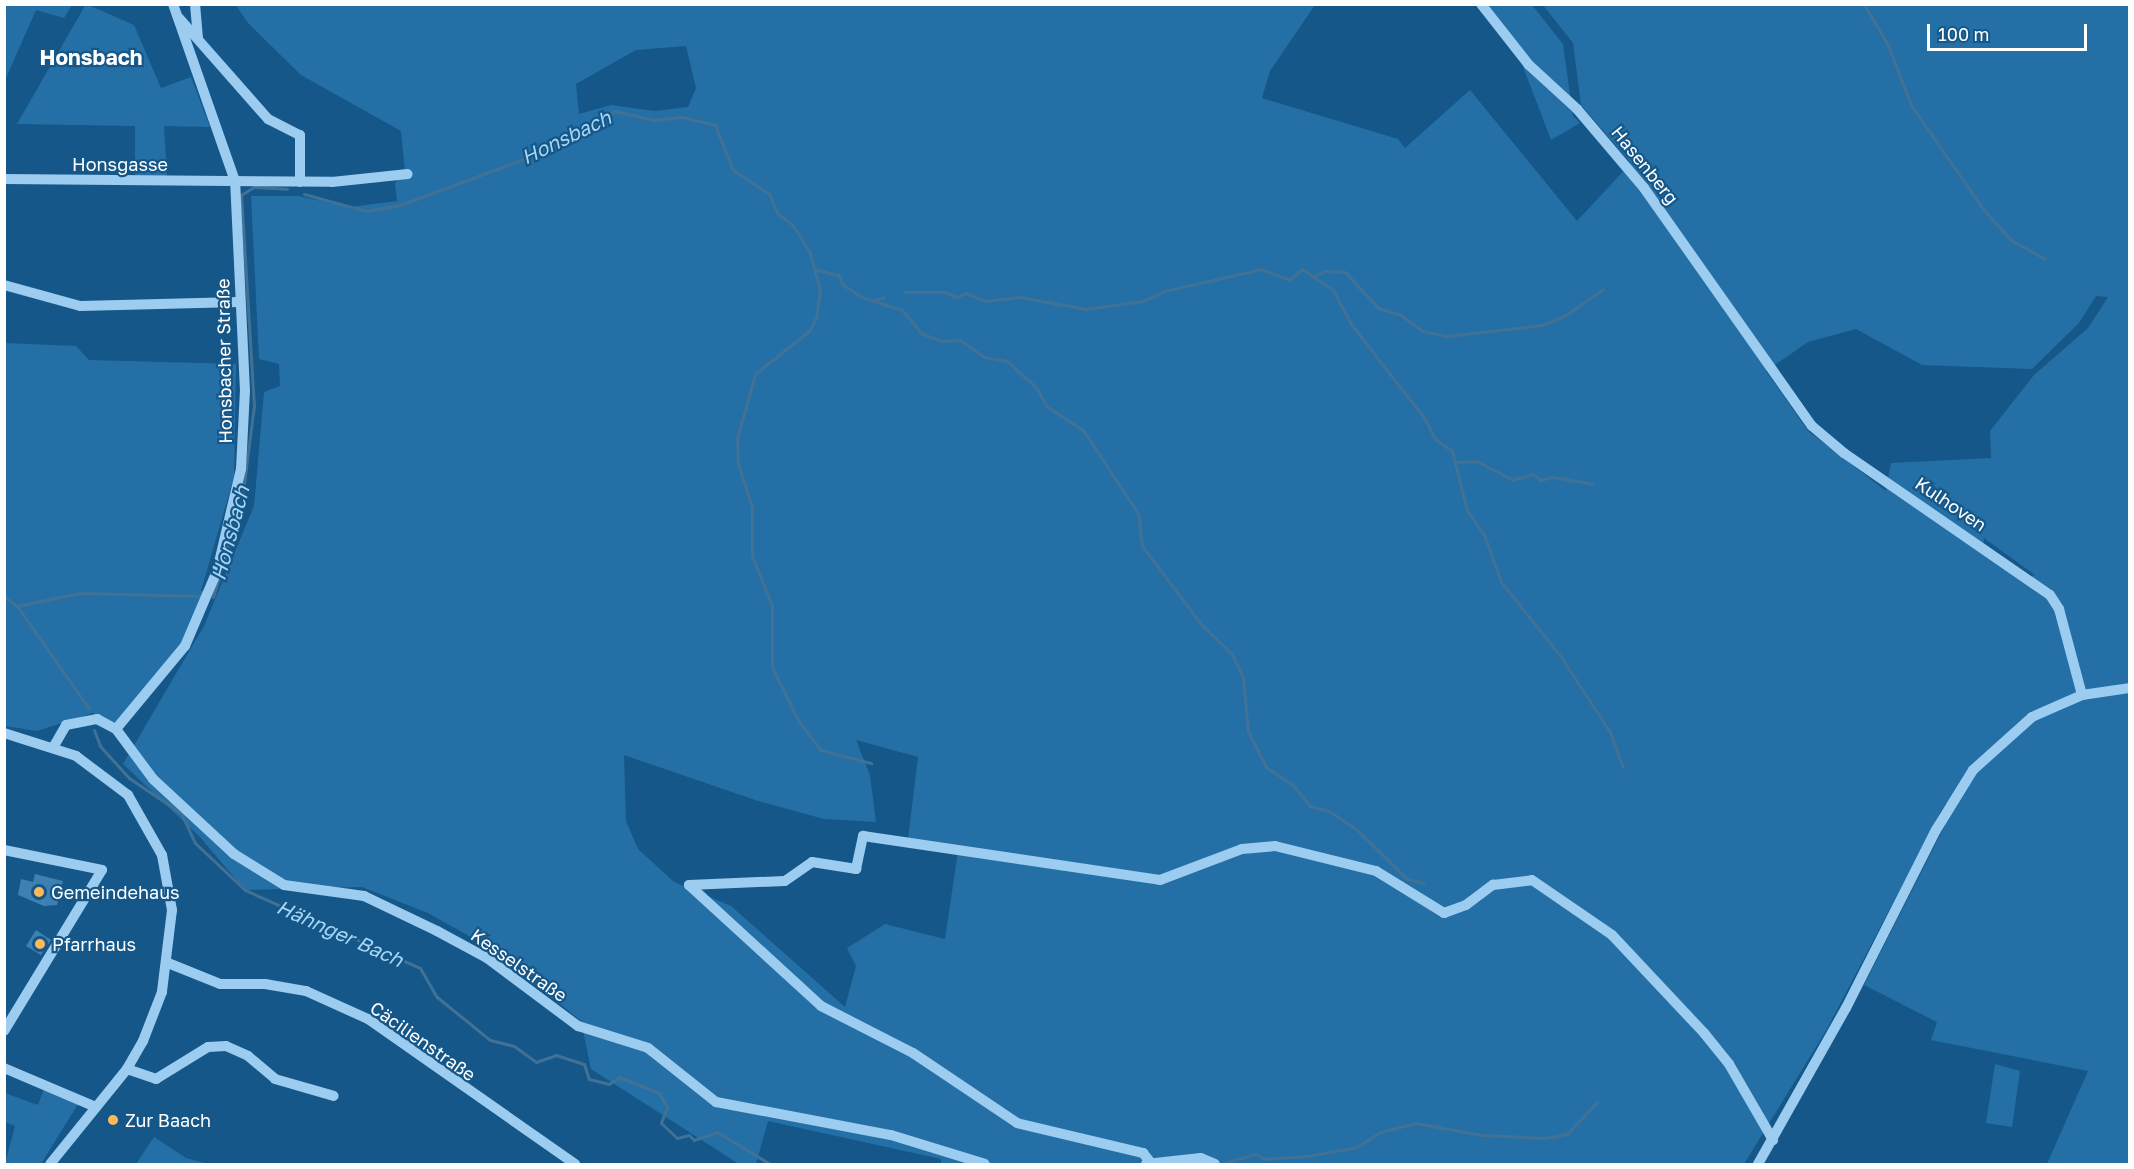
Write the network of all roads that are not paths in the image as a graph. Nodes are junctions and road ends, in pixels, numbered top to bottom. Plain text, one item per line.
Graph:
1 (173, 4) edge
2 (195, 4) edge
3 (1481, 4) edge
4 (179, 18) junction
5 (198, 38) junction
6 (408, 174) dead end
7 (4, 179) edge
8 (235, 181) junction
9 (300, 182) junction
10 (4, 285) edge
11 (239, 302) junction
12 (1769, 358) joint
13 (2130, 688) edge
14 (2082, 695) junction
15 (116, 729) junction
16 (4, 733) edge
17 (54, 746) junction
18 (4, 850) edge
19 (168, 963) junction
20 (4, 1031) edge
21 (4, 1068) edge
22 (127, 1069) junction
23 (334, 1096) dead end
24 (96, 1107) junction
25 (1773, 1140) junction
26 (50, 1164) edge
27 (576, 1164) edge
28 (985, 1164) edge
29 (1149, 1164) edge
30 (1215, 1164) edge
31 (1758, 1164) edge

1 - 4 street, Honsbacher Straße
2 - 5 street
3 - 12 street, Hasenberg
4 - 5 street
4 - 8 street, Honsbacher Straße
5 - 9 street
6 - 9 street, Honsgasse
7 - 8 street, Honsgasse
8 - 9 street, Honsgasse
8 - 11 street, Honsbacher Straße
10 - 11 street
11 - 15 street, Honsbacher Straße
12 - 14 street, Kulhoven
13 - 14 street
14 - 25 street
15 - 17 street
15 - 28 street, Kesselstraße
16 - 17 street
17 - 19 street
18 - 20 street
19 - 22 street
19 - 27 street, Cäcilienstraße
21 - 24 street
22 - 23 street
22 - 24 street
24 - 26 street
25 - 29 street
25 - 31 street
29 - 30 street

